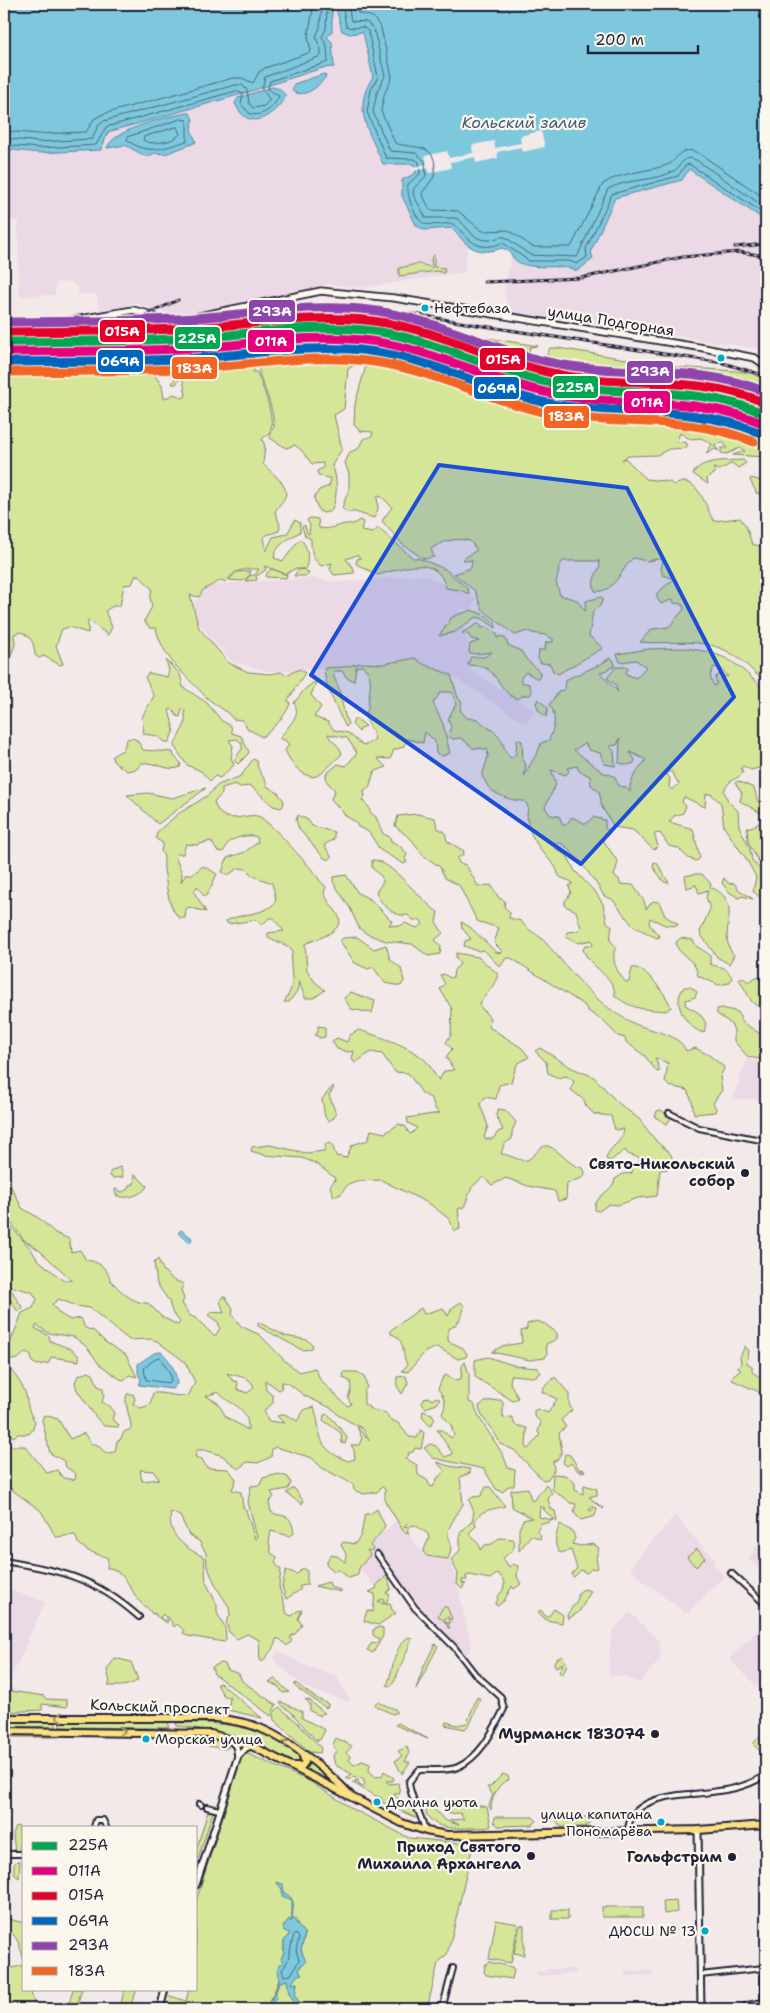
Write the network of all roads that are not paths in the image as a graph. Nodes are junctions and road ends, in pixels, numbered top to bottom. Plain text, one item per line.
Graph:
1 (4, 322) edge
2 (766, 366) edge
3 (669, 1113) dead end
4 (766, 1141) edge
5 (766, 1184) edge
6 (766, 1195) edge
7 (377, 1554) dead end
8 (4, 1561) edge
9 (732, 1573) dead end
10 (766, 1605) edge
11 (139, 1617) dead end
12 (4, 1718) edge
13 (178, 1718) junction
14 (4, 1731) edge
15 (176, 1732) junction
16 (228, 1738) junction
17 (252, 1746) junction
18 (301, 1753) junction
19 (238, 1756) junction
20 (287, 1764) junction
21 (766, 1775) edge
22 (351, 1796) junction
23 (207, 1807) dead end
24 (219, 1810) junction
25 (766, 1825) edge
26 (94, 1826) edge
27 (106, 1826) edge
28 (698, 1830) junction
29 (426, 1831) junction
30 (628, 1831) junction
31 (4, 1854) edge
32 (22, 1854) edge
33 (198, 1878) edge
34 (453, 1968) dead end
35 (700, 1975) junction
36 (165, 1990) edge
37 (160, 2009) edge
38 (442, 2009) edge
39 (701, 2009) edge
40 (742, 2009) edge

1 - 2 main road, улица Подгорная
3 - 4 street
5 - 6 street
7 - 29 street
8 - 11 street
9 - 10 street
13 -> 12 main road, Кольский проспект
13 - 15 main road
18 -> 13 main road, Кольский проспект
14 -> 15 main road, Кольский проспект
15 - 16 main road, Кольский проспект
16 - 17 main road, Кольский проспект
16 - 19 street
17 - 19 street
17 - 20 main road, Кольский проспект
18 - 20 main road
18 - 22 main road, Кольский проспект
19 - 24 street
20 - 22 main road, Кольский проспект
21 - 30 street
22 - 29 main road, Кольский проспект
23 - 24 street
24 - 33 street
25 - 28 main road, Кольский проспект
26 - 27 street
28 - 30 main road, Кольский проспект
28 - 35 street
29 - 30 main road, Кольский проспект
31 - 32 street
34 - 38 street
35 - 39 street
35 - 40 street
36 - 37 street

